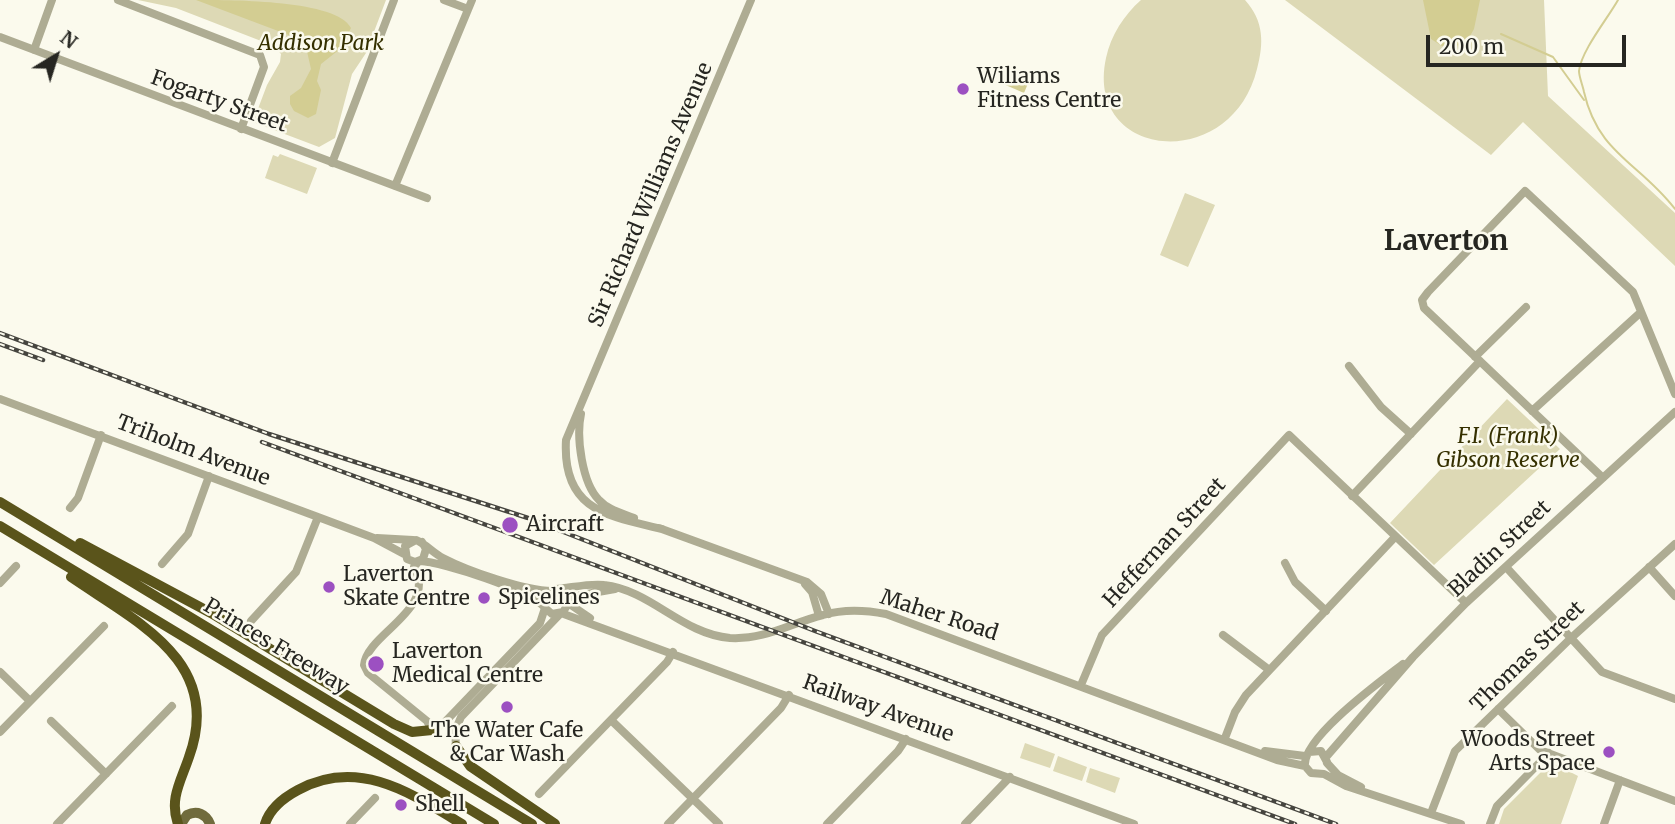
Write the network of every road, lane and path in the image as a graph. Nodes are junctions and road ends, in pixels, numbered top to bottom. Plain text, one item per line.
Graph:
1 (52, 0) edge
2 (118, 0) edge
3 (394, 0) edge
4 (444, 0) edge
5 (472, 0) edge
6 (751, 0) edge
7 (468, 9) junction
8 (0, 37) edge
9 (34, 50) junction
10 (241, 129) junction
11 (332, 163) junction
12 (395, 186) junction
13 (427, 198) dead end
14 (1527, 307) dead end
15 (1641, 312) junction
16 (1478, 359) junction
17 (1349, 366) dead end
18 (1675, 394) edge
19 (0, 399) edge
20 (583, 404) junction
21 (1532, 411) junction
22 (1675, 412) edge
23 (1411, 434) junction
24 (101, 435) junction
25 (585, 468) junction
26 (569, 471) junction
27 (209, 476) junction
28 (1603, 478) junction
29 (1352, 496) junction
30 (0, 501) edge
31 (70, 508) dead end
32 (318, 517) junction
33 (2, 527) edge
34 (662, 529) junction
35 (1395, 537) junction
36 (374, 538) junction
37 (418, 541) junction
38 (1675, 544) edge
39 (404, 554) junction
40 (418, 563) junction
41 (1285, 563) dead end
42 (162, 564) dead end
43 (16, 566) dead end
44 (1506, 567) junction
45 (1649, 567) junction
46 (0, 583) edge
47 (618, 588) junction
48 (553, 591) junction
49 (1675, 596) edge
50 (568, 602) junction
51 (1466, 603) junction
52 (545, 608) junction
53 (1326, 611) junction
54 (561, 613) junction
55 (822, 614) junction
56 (251, 621) dead end
57 (104, 626) dead end
58 (608, 629) junction
59 (1223, 635) dead end
60 (1570, 639) junction
61 (673, 652) junction
62 (516, 654) junction
63 (1413, 657) junction
64 (1268, 670) junction
65 (0, 672) edge
66 (1081, 685) junction
67 (789, 695) junction
68 (1675, 699) edge
69 (471, 700) junction
70 (30, 701) junction
71 (172, 706) dead end
72 (1498, 709) junction
73 (611, 720) junction
74 (51, 722) dead end
75 (432, 730) junction
76 (0, 732) edge
77 (1225, 738) junction
78 (906, 739) junction
79 (456, 746) joint
80 (1549, 753) junction
81 (1306, 758) junction
82 (1327, 760) junction
83 (1319, 773) junction
84 (106, 774) junction
85 (1010, 777) junction
86 (1620, 780) junction
87 (1373, 793) junction
88 (539, 794) dead end
89 (375, 798) dead end
90 (693, 798) junction
91 (1675, 801) edge
92 (1431, 813) junction
93 (1113, 816) junction
94 (211, 823) edge
95 (57, 824) edge
96 (180, 824) edge
97 (265, 824) edge
98 (350, 824) edge
99 (463, 824) edge
100 (494, 824) edge
101 (532, 824) edge
102 (555, 824) edge
103 (668, 824) edge
104 (719, 824) edge
105 (827, 824) edge
106 (965, 824) edge
107 (1106, 824) edge
108 (1134, 824) edge
109 (1461, 824) edge
110 (1490, 824) edge
111 (1604, 824) edge

1 - 9 street
2 - 10 street
3 - 11 street
4 - 7 street
5 - 7 street
6 - 20 street, Sir Richard Williams Avenue
7 - 12 street
8 - 9 street, Fogarty Street
9 - 10 street, Fogarty Street
10 - 11 street, Fogarty Street
11 - 12 street, Fogarty Street
12 - 13 street, Fogarty Street
14 - 16 street
15 - 16 street
15 - 18 street
15 - 21 street
16 - 21 street
16 - 23 street
17 - 23 street
19 - 24 street, Triholm Avenue
20 - 25 street, Sir Richard Williams Avenue
20 - 26 street, Sir Richard Williams Avenue
21 - 28 street
22 - 28 street, Bladin Street
23 - 29 street
24 - 27 street, Triholm Avenue
24 - 31 street
25 - 26 street
25 - 34 street, Sir Richard Williams Avenue
26 - 34 street, Sir Richard Williams Avenue
27 - 32 street, Triholm Avenue
27 - 42 street
28 - 44 street, Bladin Street
29 - 35 street
29 - 66 street, Heffernan Street
30 - 75 highway
30 - 101 highway, Princes Freeway
32 - 36 street, Triholm Avenue
32 - 56 street
33 - 96 highway
33 - 100 highway, Princes Freeway
34 - 55 street, Sir Richard Williams Avenue
35 - 51 street
35 - 53 street
36 - 37 street, Triholm Avenue
36 - 39 street, Triholm Avenue
37 - 39 street
37 - 40 street
37 - 48 street, Triholm Avenue
38 - 45 street, Thomas Street
39 - 40 street
40 - 52 street
40 - 75 street
41 - 53 street
43 - 46 street
44 - 51 street, Bladin Street
44 - 60 street
45 - 49 street
45 - 60 street, Thomas Street
47 - 48 street, Maher Road
47 - 50 street
47 - 55 street, Maher Road
48 - 50 street
48 - 52 street
50 - 54 street
50 - 58 street, Railway Avenue
51 - 63 street, Bladin Street
52 - 54 street
52 - 62 street
53 - 64 street
54 - 58 street, Railway Avenue
54 - 62 street
55 - 66 street, Maher Road
57 - 70 street
58 - 61 street, Railway Avenue
59 - 64 street
60 - 68 street
60 - 72 street, Thomas Street
61 - 67 street, Railway Avenue
61 - 73 street
62 - 69 street
63 - 81 street, Bladin Street
63 - 82 street, Bladin Street
64 - 77 street
65 - 70 street
66 - 77 street, Maher Road
67 - 78 street, Railway Avenue
67 - 90 street
69 - 75 street
69 - 79 street
70 - 76 street
71 - 84 street
72 - 80 street
72 - 92 street, Thomas Street
73 - 88 street
73 - 90 street
74 - 84 street
77 - 81 street, Maher Road
78 - 85 street, Railway Avenue
78 - 105 street
79 - 102 highway
80 - 86 street
80 - 110 street
81 - 82 street
81 - 83 street
82 - 83 street, Bladin Street
82 - 87 street
83 - 87 street
84 - 95 street
85 - 93 street, Railway Avenue
85 - 106 street
86 - 91 street
86 - 111 street
87 - 92 street
89 - 98 street
90 - 103 street
90 - 104 street
92 - 109 street
93 - 107 street
93 - 108 street, Railway Avenue
94 - 96 main road
97 - 99 highway

